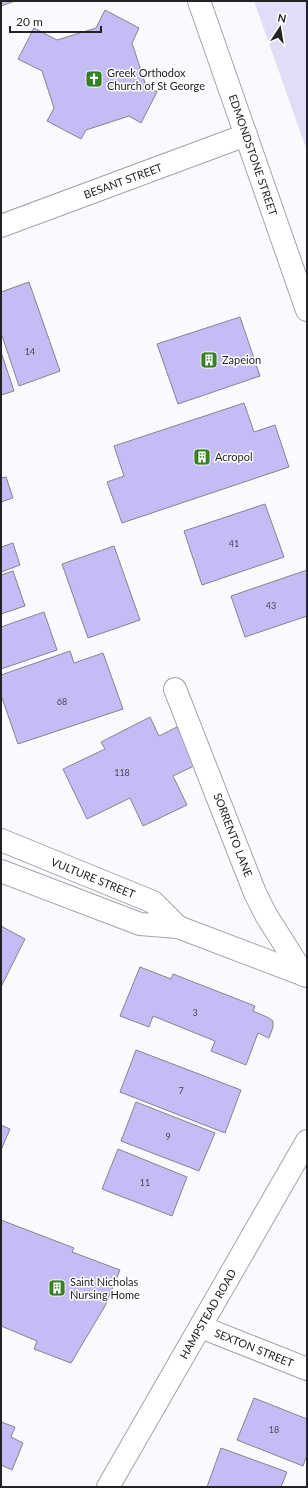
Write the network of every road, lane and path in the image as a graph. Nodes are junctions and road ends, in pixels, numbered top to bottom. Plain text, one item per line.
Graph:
1 (199, 1) edge
2 (246, 135) junction
3 (1, 226) edge
4 (307, 310) edge
5 (175, 689) dead end
6 (1, 840) edge
7 (1, 871) edge
8 (178, 927) junction
9 (306, 975) edge
10 (307, 1141) edge
11 (201, 1327) junction
12 (307, 1369) edge
13 (108, 1487) edge

1 - 2 street, EDMONDSTONE STREET
2 - 3 street, BESANT STREET
2 - 4 street, EDMONDSTONE STREET
5 - 9 street, SORRENTO LANE
6 - 8 street, VULTURE STREET
7 - 8 street, VULTURE STREET
8 - 9 street, VULTURE STREET
10 - 11 street, HAMPSTEAD ROAD
11 - 12 street, SEXTON STREET
11 - 13 street, HAMPSTEAD ROAD

